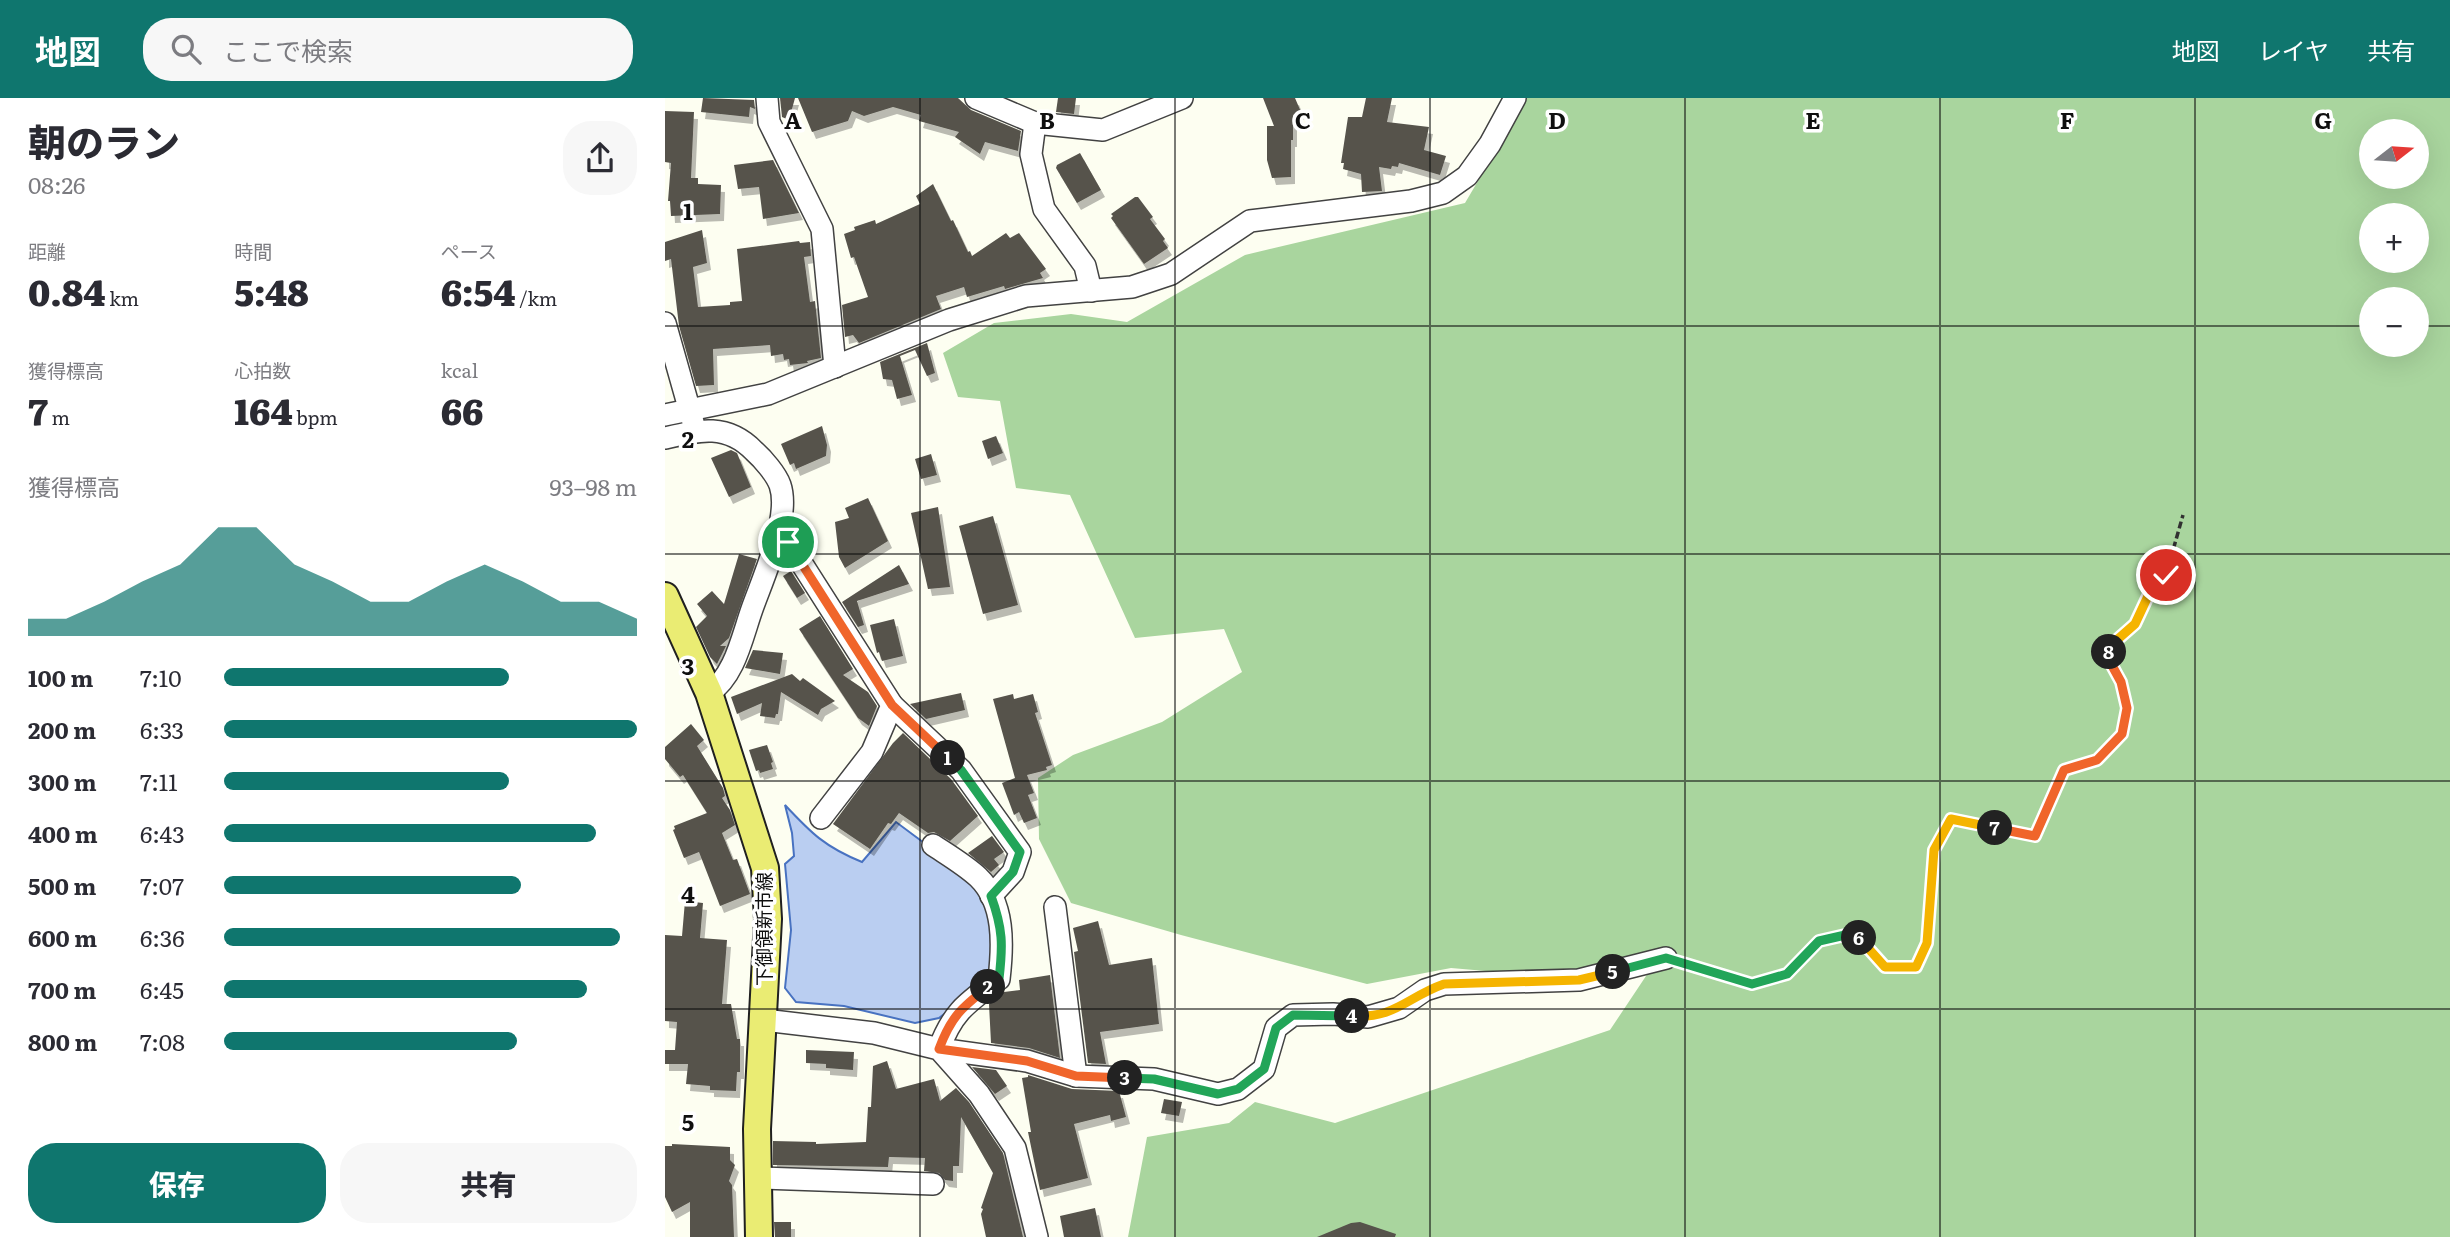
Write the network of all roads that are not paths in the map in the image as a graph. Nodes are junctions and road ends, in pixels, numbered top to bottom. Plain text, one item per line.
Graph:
1 (767, 98) edge
2 (976, 98) edge
3 (1182, 98) edge
4 (1515, 98) edge
5 (1035, 123) junction
6 (1091, 291) junction
7 (665, 323) edge
8 (835, 367) junction
9 (665, 415) edge
10 (692, 421) junction
11 (665, 438) edge
12 (778, 538) junction
13 (665, 596) edge
14 (709, 693) junction
15 (892, 705) junction
16 (821, 818) dead end
17 (933, 845) dead end
18 (991, 896) junction
19 (1055, 907) dead end
20 (1666, 958) road end
21 (764, 1020) junction
22 (939, 1049) junction
23 (1076, 1076) junction
24 (759, 1178) junction
25 (933, 1184) dead end
26 (759, 1237) edge
27 (1037, 1237) edge

1 - 8 street
2 - 5 street
3 - 5 street
4 - 6 street
5 - 6 street
6 - 8 street
7 - 10 street
8 - 10 street
9 - 10 street
10 - 11 street
10 - 12 street
12 - 14 street
12 - 15 street
13 - 14 main road, 下御領新市線
14 - 21 main road, 下御領新市線
15 - 16 street
15 - 18 street
17 - 18 street
18 - 22 street
19 - 23 street
20 - 23 street
21 - 22 street
21 - 24 main road, 下御領新市線
22 - 23 street
22 - 27 street
24 - 25 street
24 - 26 main road, 下御領新市線

